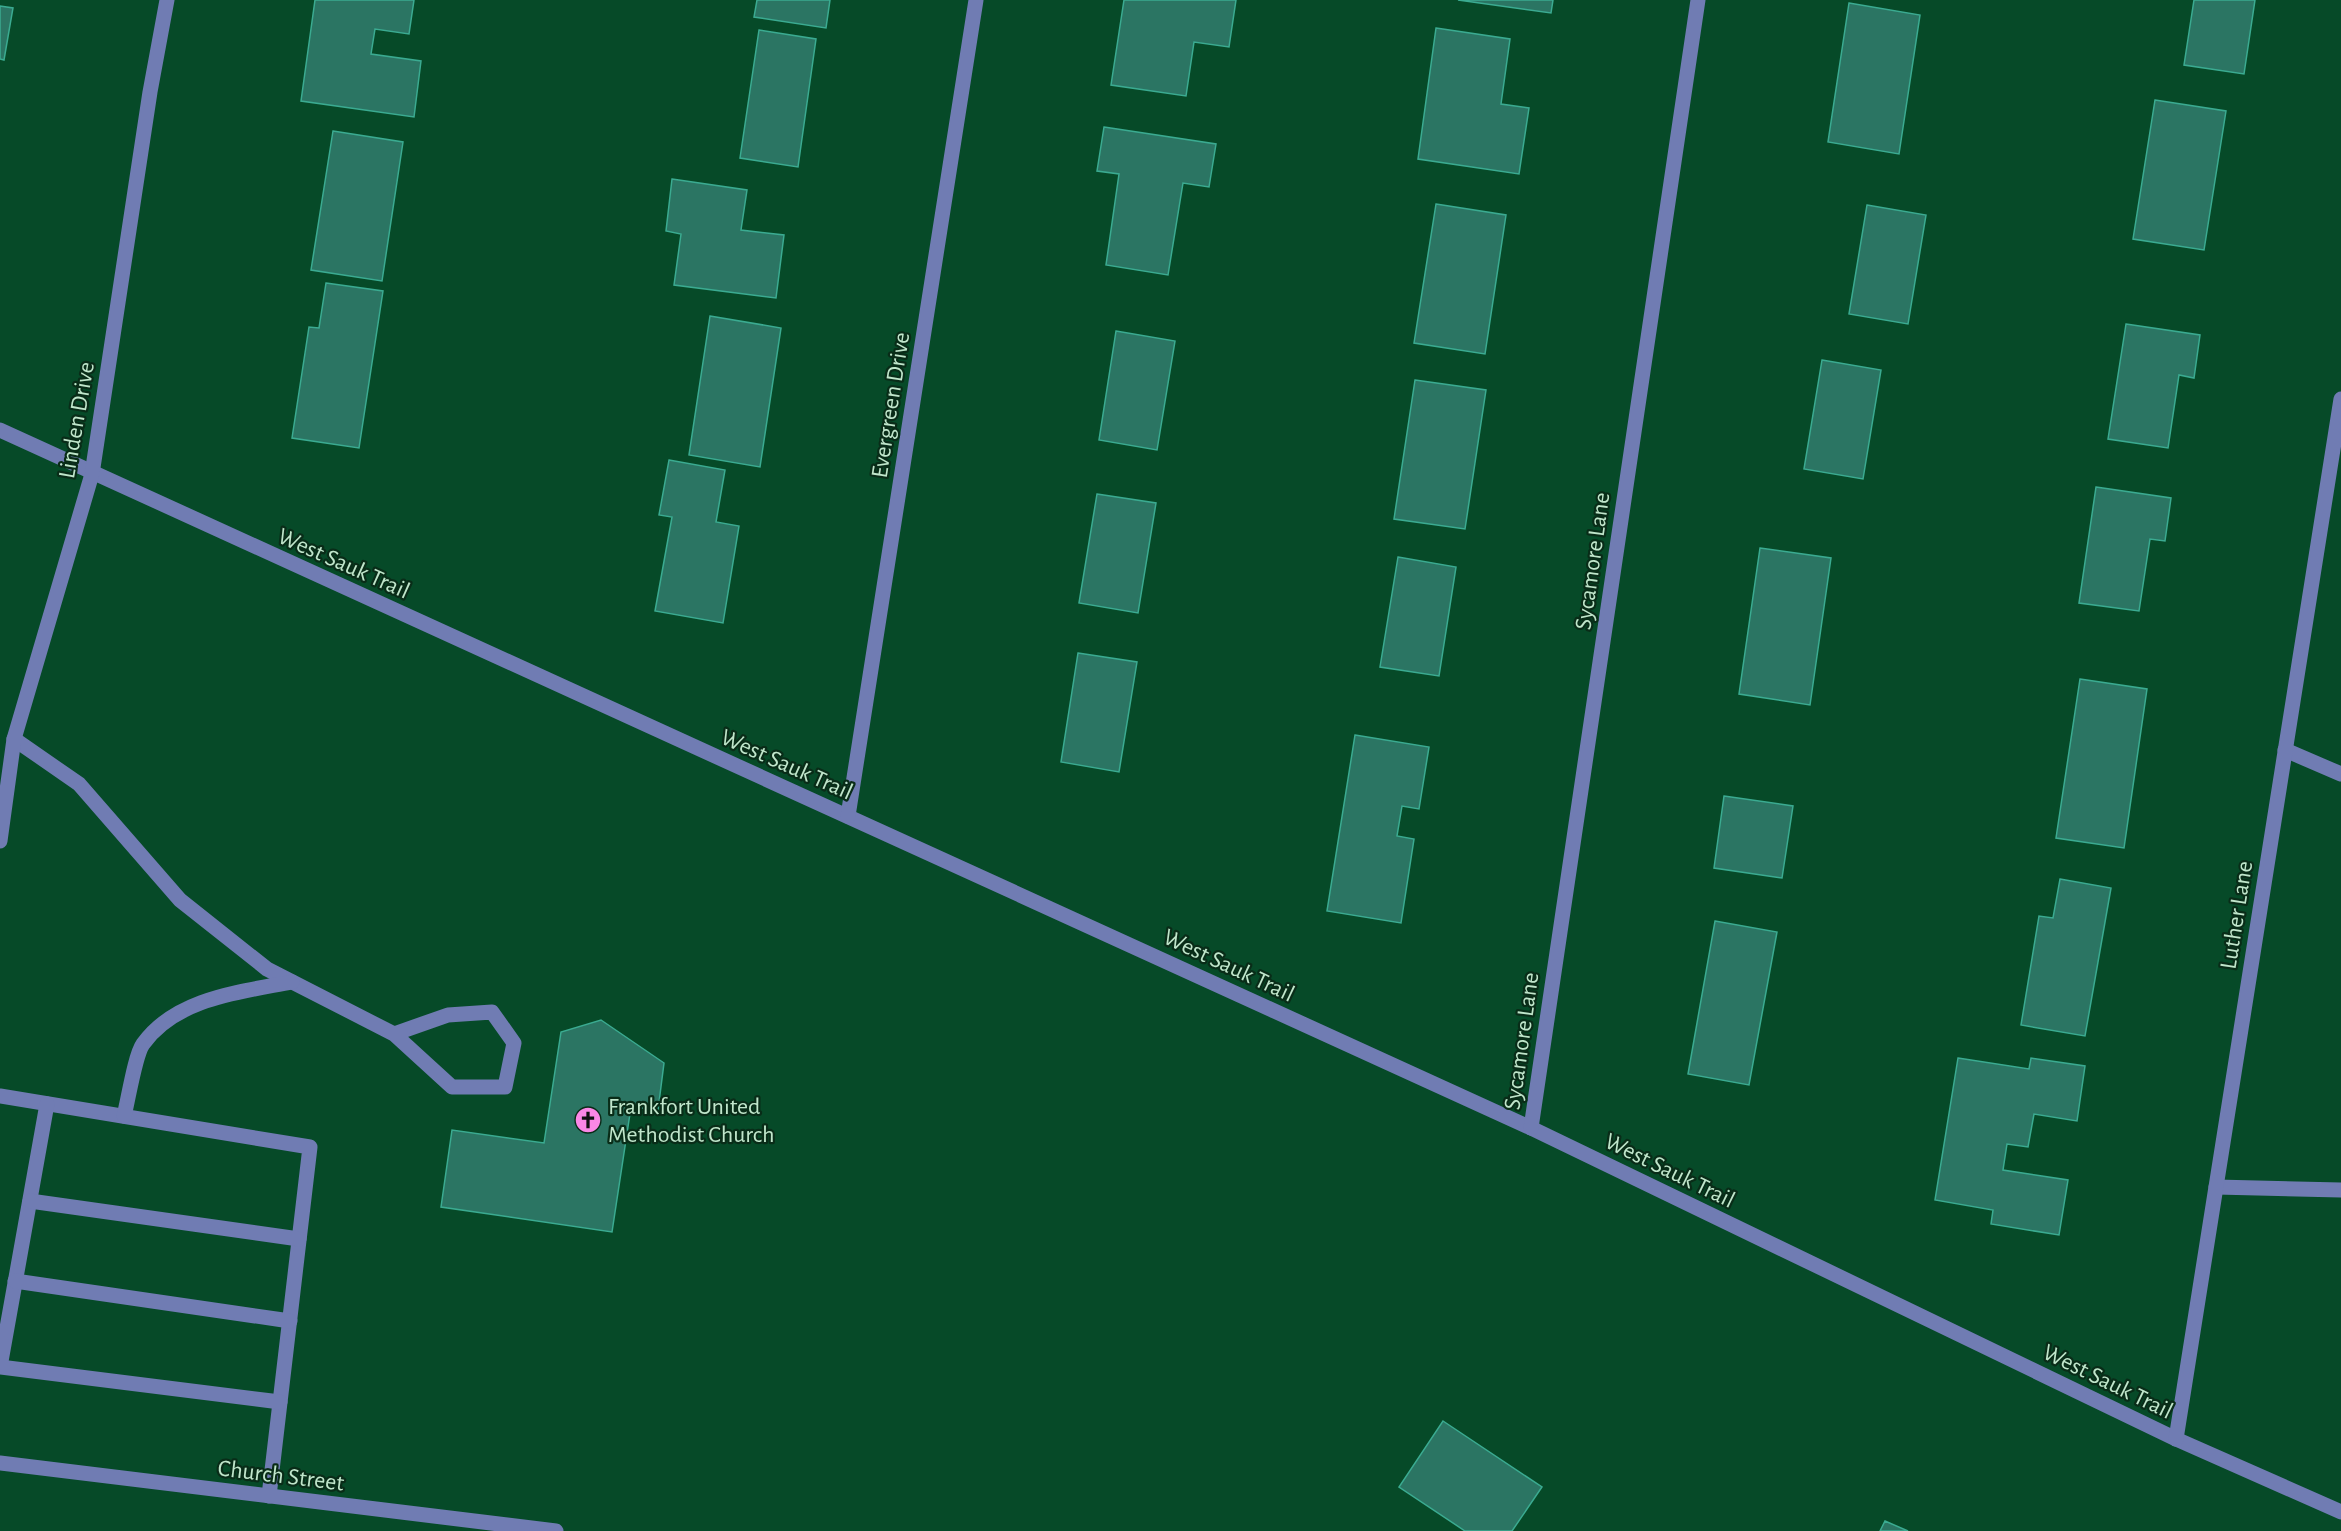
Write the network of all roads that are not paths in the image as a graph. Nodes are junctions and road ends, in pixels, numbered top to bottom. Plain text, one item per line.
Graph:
1 (167, 0) edge
2 (976, 0) edge
3 (1698, 0) edge
4 (2341, 399) edge
5 (0, 430) edge
6 (92, 474) junction
7 (14, 739) junction
8 (2285, 750) junction
9 (2341, 774) edge
10 (848, 816) junction
11 (0, 841) edge
12 (292, 982) junction
13 (394, 1034) junction
14 (0, 1096) edge
15 (47, 1104) junction
16 (124, 1116) junction
17 (1531, 1128) junction
18 (2216, 1187) junction
19 (2341, 1190) edge
20 (30, 1201) junction
21 (299, 1239) junction
22 (15, 1281) junction
23 (290, 1322) junction
24 (280, 1402) junction
25 (2176, 1439) junction
26 (0, 1463) edge
27 (269, 1496) junction
28 (2341, 1512) edge
29 (556, 1531) edge

1 - 6 street, Linden Drive
2 - 10 street, Evergreen Drive
3 - 17 street, Sycamore Lane
4 - 8 street, Luther Lane
5 - 6 street, West Sauk Trail
6 - 7 street, Linden Drive
6 - 10 street, West Sauk Trail
7 - 11 street, Linden Drive
7 - 12 street
8 - 9 street
8 - 18 street, Luther Lane
10 - 17 street, West Sauk Trail
12 - 13 street
12 - 16 street
13 - 13 street
14 - 15 street
15 - 16 street
15 - 20 street
16 - 21 street
17 - 25 street, West Sauk Trail
18 - 19 street
18 - 25 street, Luther Lane
20 - 21 street
20 - 22 street
21 - 23 street
22 - 23 street
22 - 24 street
23 - 24 street
24 - 27 street
25 - 28 street, West Sauk Trail
26 - 27 street, Church Street
27 - 29 street, Church Street

